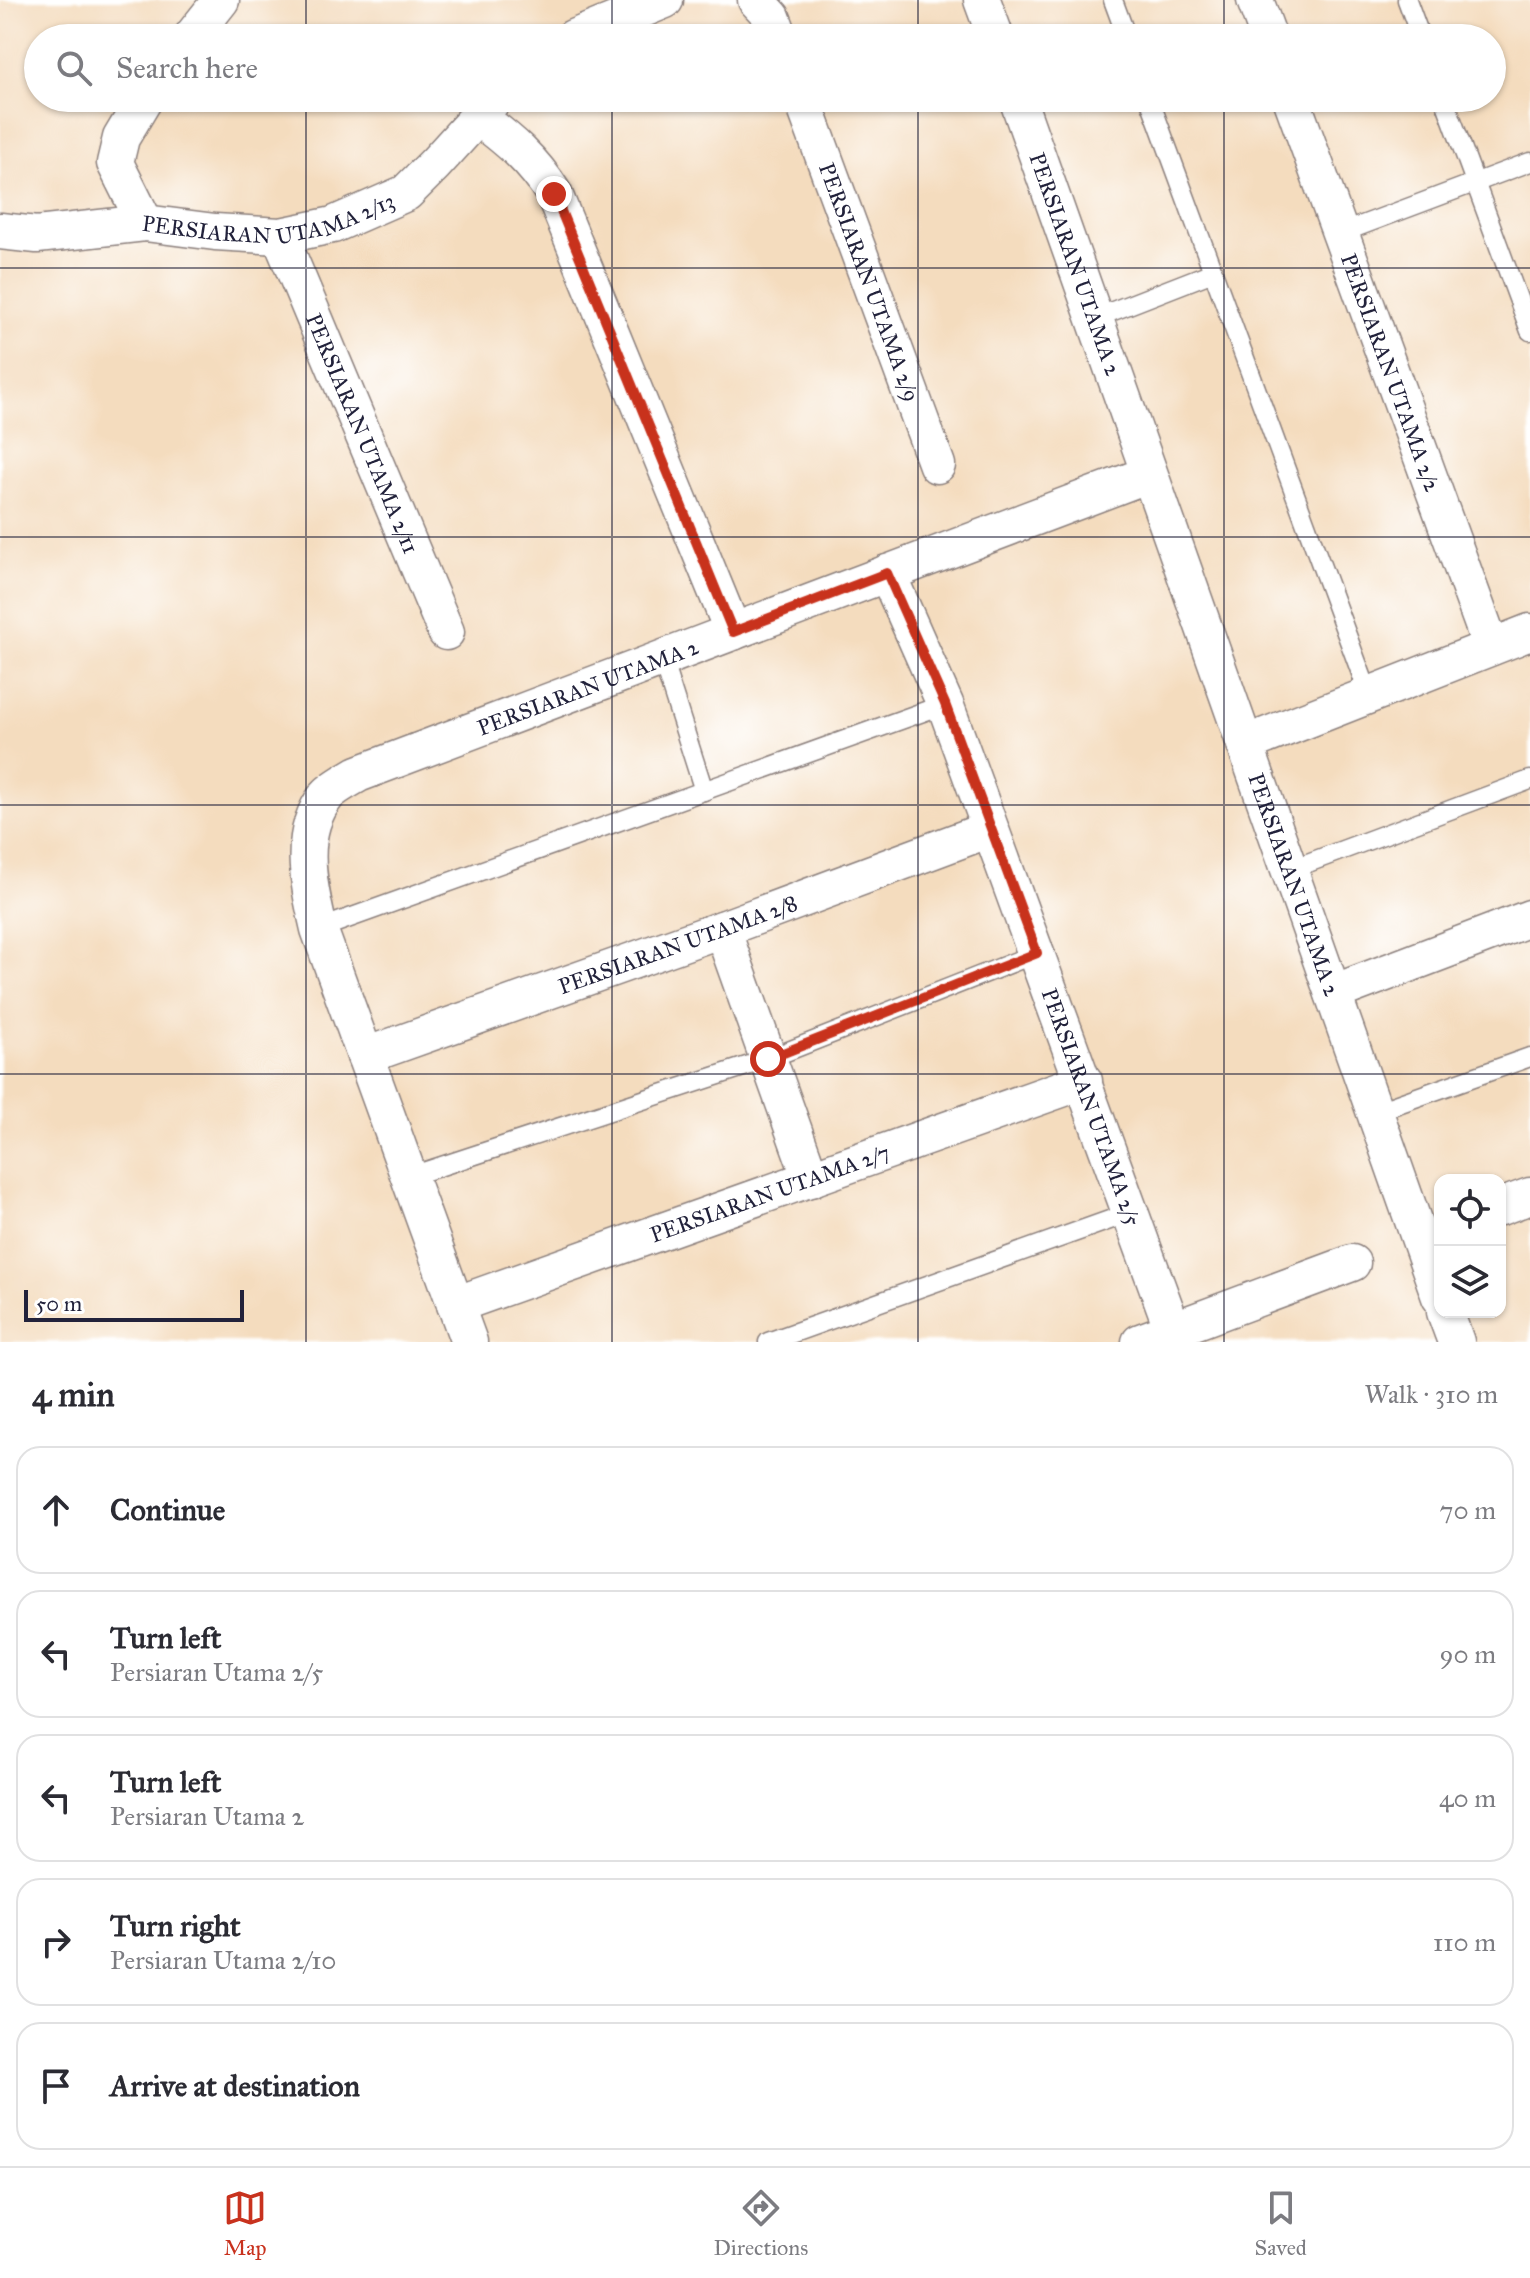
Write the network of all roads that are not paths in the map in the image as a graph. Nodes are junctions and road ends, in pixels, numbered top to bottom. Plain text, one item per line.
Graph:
1 (221, 0) edge
2 (665, 0) edge
3 (756, 0) edge
4 (982, 0) edge
5 (1113, 0) edge
6 (1255, 0) edge
7 (1407, 0) edge
8 (202, 24) edge
9 (607, 24) edge
10 (775, 24) edge
11 (991, 24) edge
12 (1122, 24) edge
13 (1264, 24) edge
14 (1416, 24) edge
15 (137, 112) edge
16 (481, 112) edge
17 (490, 112) edge
18 (807, 112) edge
19 (1022, 112) edge
20 (1154, 112) edge
21 (1296, 112) edge
22 (1449, 112) edge
23 (1530, 162) edge
24 (1476, 183) junction
25 (145, 223) junction
26 (0, 231) edge
27 (1341, 233) junction
28 (280, 236) junction
29 (1213, 272) junction
30 (1095, 318) junction
31 (1530, 331) edge
32 (937, 465) dead end
33 (1149, 474) junction
34 (887, 573) junction
35 (446, 632) dead end
36 (733, 632) junction
37 (1530, 632) edge
38 (1491, 647) junction
39 (662, 659) junction
40 (1369, 695) junction
41 (945, 704) junction
42 (1245, 744) junction
43 (1530, 780) edge
44 (704, 791) junction
45 (990, 829) junction
46 (1289, 870) junction
47 (1530, 918) edge
48 (319, 929) junction
49 (722, 929) junction
50 (1037, 953) junction
51 (1333, 993) junction
52 (365, 1056) junction
53 (1530, 1057) edge
54 (768, 1059) junction
55 (1084, 1081) junction
56 (1375, 1112) junction
57 (408, 1177) junction
58 (811, 1179) junction
59 (1530, 1196) edge
60 (1506, 1205) edge
61 (1132, 1212) junction
62 (1429, 1232) edge
63 (1434, 1262) edge
64 (1352, 1263) dead end
65 (455, 1305) junction
66 (1447, 1318) edge
67 (1173, 1330) junction
68 (469, 1342) edge
69 (768, 1342) edge
70 (1140, 1342) edge
71 (1456, 1342) edge

1 - 8 street
2 - 9 street
3 - 10 street
4 - 11 street
5 - 12 lane
6 - 13 street
7 - 14 lane
15 - 25 street
16 - 28 street, PERSIARAN UTAMA 2/13
17 - 36 street
18 - 32 street, PERSIARAN UTAMA 2/9
19 - 30 street, PERSIARAN UTAMA 2
20 - 29 lane
21 - 27 street, PERSIARAN UTAMA 2/2
22 - 24 lane
23 - 24 lane
24 - 27 lane
24 - 31 lane
25 - 26 street, PERSIARAN UTAMA 2/13
25 - 28 street, PERSIARAN UTAMA 2/13
27 - 38 street, PERSIARAN UTAMA 2/2
28 - 35 street, PERSIARAN UTAMA 2/11
29 - 30 lane
29 - 40 lane
30 - 33 street, PERSIARAN UTAMA 2
33 - 34 street, PERSIARAN UTAMA 2
33 - 42 street, PERSIARAN UTAMA 2
34 - 36 street, PERSIARAN UTAMA 2
34 - 41 street, PERSIARAN UTAMA 2/5
36 - 39 street, PERSIARAN UTAMA 2
37 - 38 street
38 - 40 street
39 - 44 lane
39 - 48 street, PERSIARAN UTAMA 2
40 - 42 street
41 - 44 lane
41 - 45 street, PERSIARAN UTAMA 2/5
42 - 46 street, PERSIARAN UTAMA 2
43 - 46 lane
44 - 48 lane
45 - 49 street, PERSIARAN UTAMA 2/8
45 - 50 street, PERSIARAN UTAMA 2/5
46 - 51 street, PERSIARAN UTAMA 2
47 - 51 street
48 - 52 street
49 - 52 street, PERSIARAN UTAMA 2/8
49 - 54 street
50 - 54 lane
50 - 55 street, PERSIARAN UTAMA 2/5
51 - 56 street, PERSIARAN UTAMA 2
52 - 57 street
53 - 56 lane
54 - 57 lane
54 - 58 street
55 - 58 street, PERSIARAN UTAMA 2/7
55 - 61 street, PERSIARAN UTAMA 2/5
56 - 62 street, PERSIARAN UTAMA 2
57 - 65 street
58 - 65 street, PERSIARAN UTAMA 2/7
59 - 60 street
61 - 67 street, PERSIARAN UTAMA 2/5
61 - 69 lane
62 - 63 street, PERSIARAN UTAMA 2
64 - 67 street
65 - 68 street
66 - 71 street
67 - 70 street

